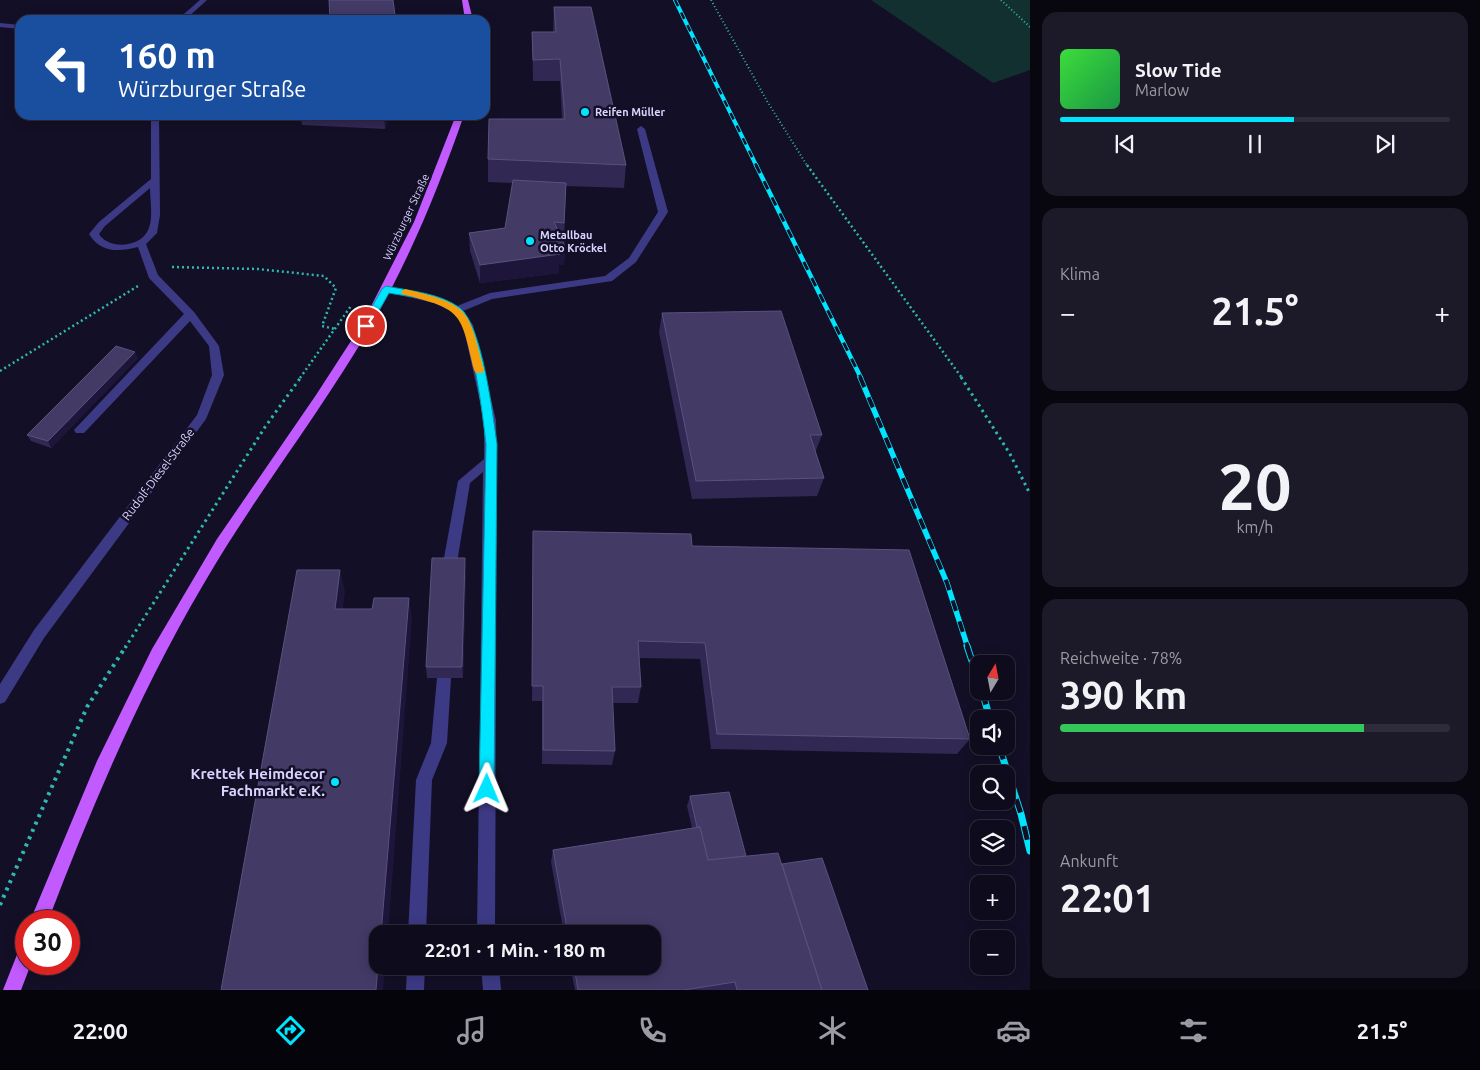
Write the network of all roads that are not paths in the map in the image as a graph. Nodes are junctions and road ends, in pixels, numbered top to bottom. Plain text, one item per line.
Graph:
1 (204, 0) edge
2 (465, 0) edge
3 (187, 15) edge
4 (468, 15) edge
5 (0, 25) edge
6 (15, 26) edge
7 (155, 120) edge
8 (458, 120) edge
9 (641, 129) dead end
10 (154, 181) junction
11 (141, 243) junction
12 (386, 289) junction
13 (458, 310) junction
14 (190, 314) junction
15 (80, 430) dead end
16 (491, 460) junction
17 (449, 569) edge
18 (444, 678) edge
19 (0, 697) edge
20 (43, 910) edge
21 (418, 925) edge
22 (486, 925) edge
23 (18, 975) edge
24 (416, 975) edge
25 (491, 975) edge
26 (12, 990) edge
27 (415, 990) edge
28 (492, 990) edge

1 - 3 street
2 - 4 main road
5 - 6 street
7 - 10 street
8 - 12 main road, Würzburger Straße
9 - 13 street
10 - 11 street
10 - 11 street
11 - 14 street, Rudolf-Diesel-Straße
12 - 13 street
12 - 20 main road, Würzburger Straße
13 - 16 street
14 - 15 street
14 - 19 street, Rudolf-Diesel-Straße
16 - 17 street
16 - 22 street
18 - 21 street
23 - 26 main road
24 - 27 street
25 - 28 street

